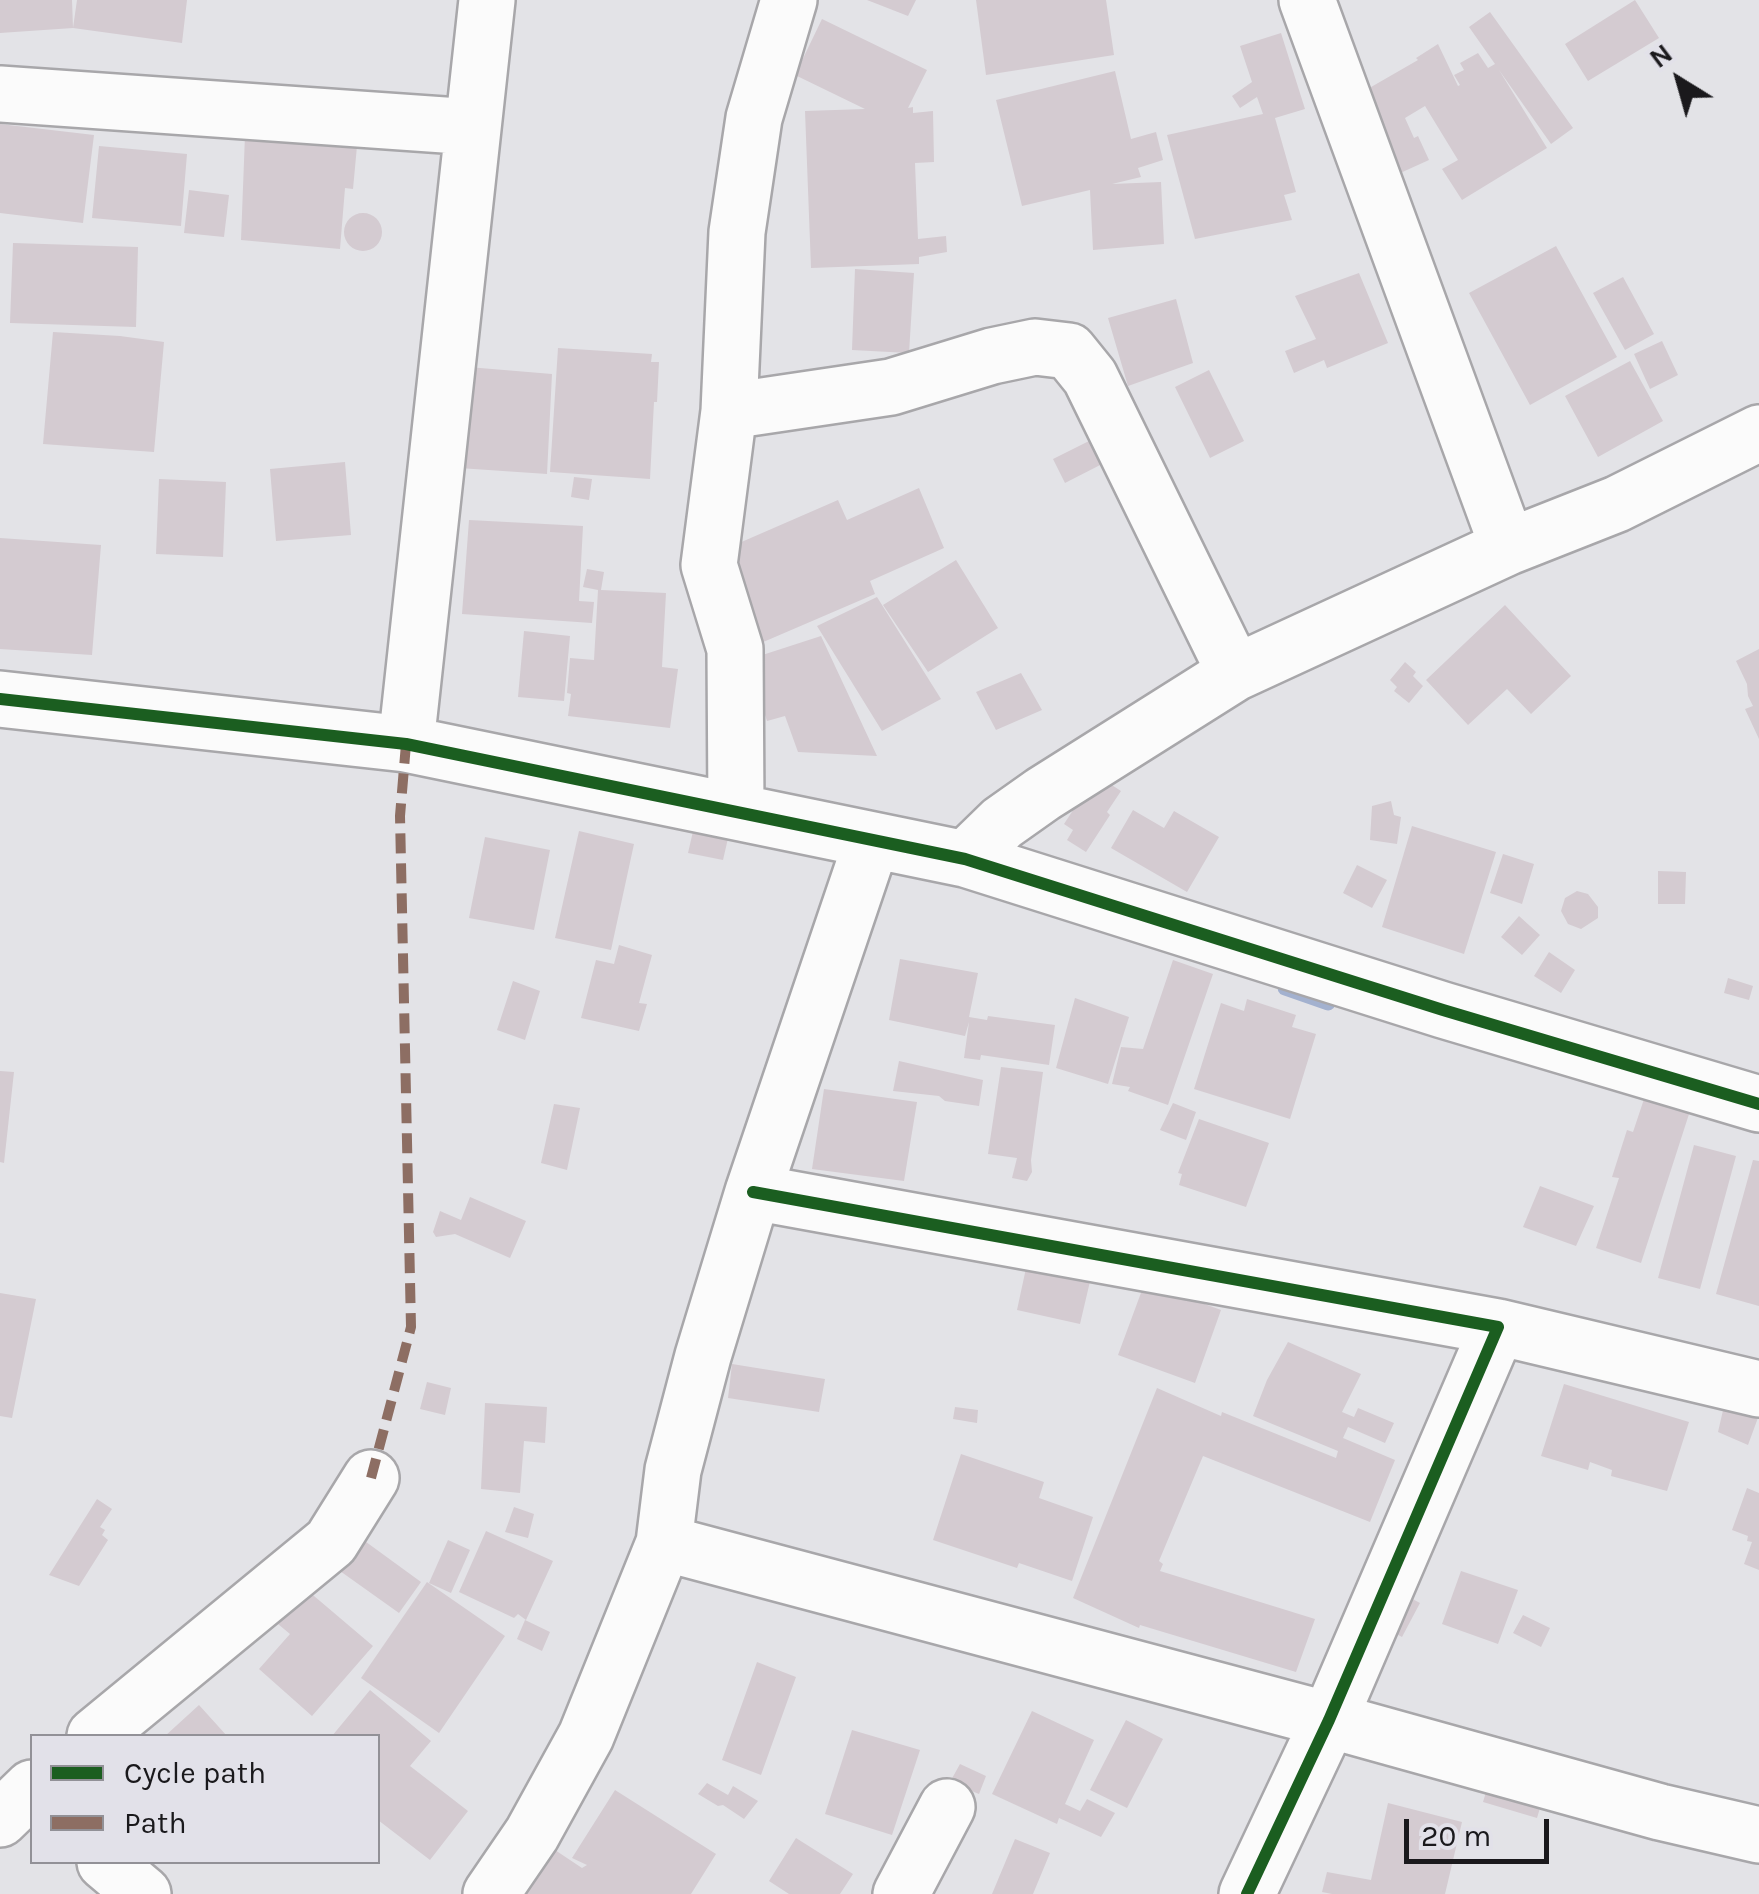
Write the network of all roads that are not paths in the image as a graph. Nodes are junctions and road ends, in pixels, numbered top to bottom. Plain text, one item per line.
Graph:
1 (487, 0) edge
2 (788, 0) edge
3 (1307, 0) edge
4 (0, 94) edge
5 (473, 128) junction
6 (730, 411) junction
7 (1759, 432) edge
8 (1508, 547) junction
9 (1235, 674) junction
10 (0, 699) edge
11 (406, 744) junction
12 (736, 810) junction
13 (872, 840) junction
14 (964, 859) junction
15 (1759, 1104) edge
16 (753, 1192) junction
17 (1498, 1327) junction
18 (1759, 1389) edge
19 (371, 1478) dead end
20 (664, 1543) junction
21 (1329, 1720) junction
22 (97, 1734) edge
23 (947, 1806) dead end
24 (1759, 1835) edge
25 (107, 1864) edge
26 (143, 1894) edge
27 (491, 1894) edge
28 (901, 1894) edge
29 (1247, 1894) edge

1 - 5 street
2 - 6 street
3 - 8 street
4 - 5 street
5 - 11 street
6 - 9 street
6 - 12 street
7 - 8 street
8 - 9 street
9 - 14 street
10 - 11 street
11 - 12 street
12 - 13 street
13 - 14 street
13 - 16 street
14 - 15 street
16 - 17 street
16 - 20 street
17 - 18 street
17 - 21 street
19 - 22 street
20 - 21 street
20 - 27 street
21 - 24 street
21 - 29 street
23 - 28 street
25 - 26 street

